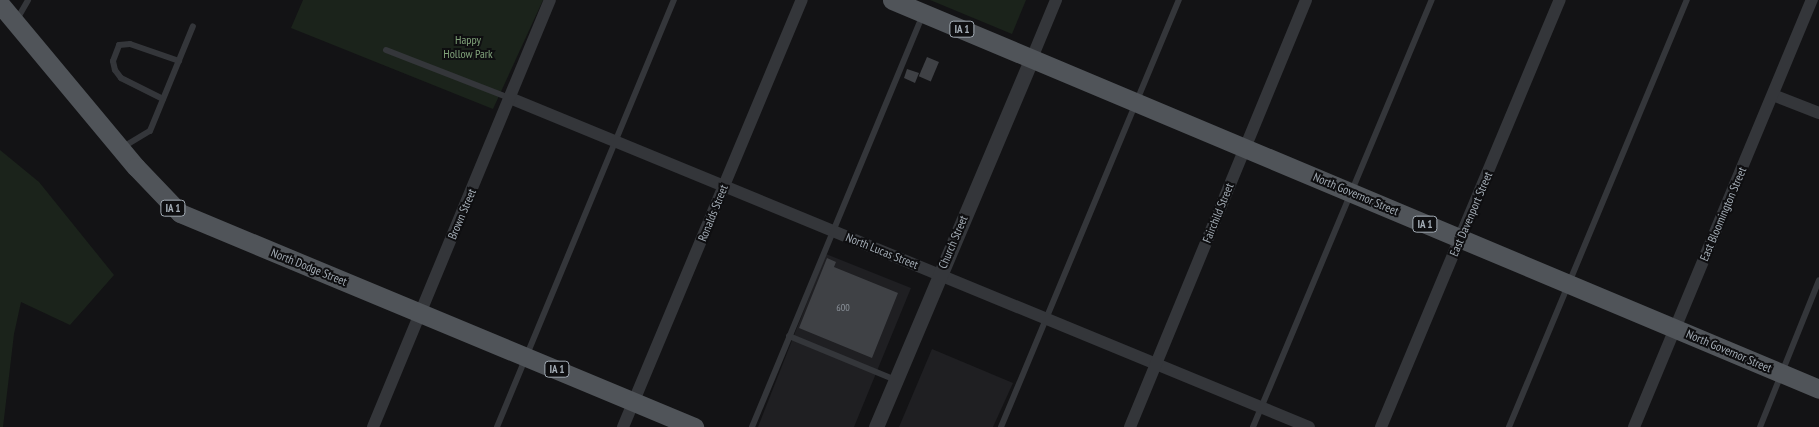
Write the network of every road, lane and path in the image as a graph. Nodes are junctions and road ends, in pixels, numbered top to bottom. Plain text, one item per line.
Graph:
1 (28, 0) edge
2 (550, 0) edge
3 (674, 0) edge
4 (802, 0) edge
5 (892, 0) edge
6 (1056, 0) edge
7 (1179, 0) edge
8 (1306, 0) edge
9 (1432, 0) edge
10 (1560, 0) edge
11 (1687, 0) edge
12 (1812, 0) edge
13 (0, 4) edge
14 (924, 13) junction
15 (16, 22) junction
16 (193, 26) dead end
17 (386, 50) dead end
18 (1032, 58) junction
19 (179, 61) junction
20 (1773, 95) junction
21 (510, 98) junction
22 (163, 99) junction
23 (1136, 101) junction
24 (1819, 113) edge
25 (617, 142) junction
26 (1245, 147) junction
27 (120, 148) junction
28 (724, 186) junction
29 (1352, 192) junction
30 (832, 230) junction
31 (1460, 239) junction
32 (939, 274) junction
33 (1819, 280) edge
34 (1569, 284) junction
35 (420, 312) junction
36 (1046, 318) junction
37 (1675, 329) junction
38 (789, 336) junction
39 (526, 356) junction
40 (1156, 364) junction
41 (1783, 374) junction
42 (896, 380) junction
43 (1819, 389) edge
44 (634, 402) junction
45 (1262, 407) junction
46 (373, 427) edge
47 (497, 427) edge
48 (623, 427) edge
49 (694, 427) edge
50 (752, 427) edge
51 (876, 427) edge
52 (1001, 427) edge
53 (1130, 427) edge
54 (1253, 427) edge
55 (1309, 427) edge
56 (1381, 427) edge
57 (1509, 427) edge
58 (1634, 427) edge
59 (1760, 427) edge

1 - 15 lane
2 - 21 street, Brown Street
3 - 25 lane
4 - 28 street, Ronalds Street
5 - 14 main road, North Governor Street / IA 1
6 - 18 street
7 - 23 lane
8 - 26 street, Fairchild Street
9 - 29 lane
10 - 31 street, East Davenport Street
11 - 34 lane
12 - 20 street, East Bloomington Street
13 - 15 main road, North Dodge Street / IA 1
14 - 18 main road, North Governor Street / IA 1
14 - 30 lane
15 - 27 main road, North Dodge Street / IA 1
16 - 19 lane
17 - 21 lane
18 - 23 main road, North Governor Street / IA 1
18 - 32 street, Church Street
19 - 22 lane
19 - 22 lane
20 - 24 street
20 - 37 street, East Bloomington Street
21 - 25 street, North Lucas Street
21 - 35 street, Brown Street
22 - 27 lane
23 - 26 main road, North Governor Street / IA 1
23 - 36 lane
25 - 28 street, North Lucas Street
25 - 39 lane
26 - 29 main road, North Governor Street / IA 1
26 - 40 street, Fairchild Street
27 - 35 main road, North Dodge Street / IA 1
28 - 30 street, North Lucas Street
28 - 44 street, Ronalds Street
29 - 31 main road, North Governor Street / IA 1
29 - 45 lane
30 - 32 street, North Lucas Street
30 - 38 lane
31 - 34 main road, North Governor Street / IA 1
31 - 56 street, East Davenport Street
32 - 36 street, North Lucas Street
32 - 42 street, Church Street
33 - 41 lane
34 - 37 main road, North Governor Street / IA 1
34 - 57 lane
35 - 39 main road, North Dodge Street / IA 1
35 - 46 street, Brown Street
36 - 40 street, North Lucas Street
36 - 52 lane
37 - 41 main road, North Governor Street / IA 1
37 - 58 street, East Bloomington Street
38 - 42 lane
38 - 50 lane
39 - 44 main road, North Dodge Street / IA 1
39 - 47 lane
40 - 45 street, North Lucas Street
40 - 53 street, Fairchild Street
41 - 43 main road, North Governor Street / IA 1
41 - 59 lane
42 - 51 street, Church Street
44 - 48 street, Ronalds Street
44 - 49 main road, North Dodge Street / IA 1
45 - 54 lane
45 - 55 street, North Lucas Street

